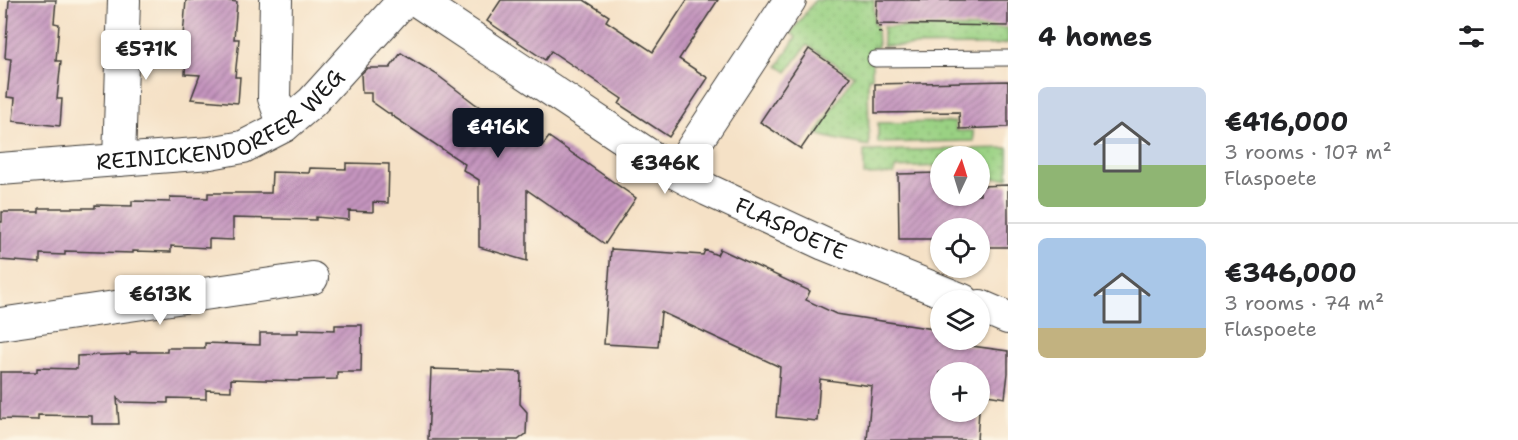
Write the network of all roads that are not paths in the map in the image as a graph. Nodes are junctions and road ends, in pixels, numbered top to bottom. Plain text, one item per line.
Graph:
1 (124, 0) edge
2 (276, 0) edge
3 (405, 0) edge
4 (416, 0) edge
5 (790, 0) edge
6 (1008, 58) edge
7 (874, 59) dead end
8 (284, 126) junction
9 (119, 160) junction
10 (0, 169) edge
11 (676, 173) junction
12 (312, 278) dead end
13 (938, 290) edge
14 (990, 310) edge
15 (1008, 318) edge
16 (0, 324) edge

1 - 9 street
2 - 8 street
3 - 8 street, REINICKENDORFER WEG
4 - 11 street, FLASPOETE
5 - 11 street
6 - 7 lane
8 - 9 street, REINICKENDORFER WEG
9 - 10 street, REINICKENDORFER WEG
11 - 13 street, FLASPOETE
12 - 16 street
14 - 15 street

